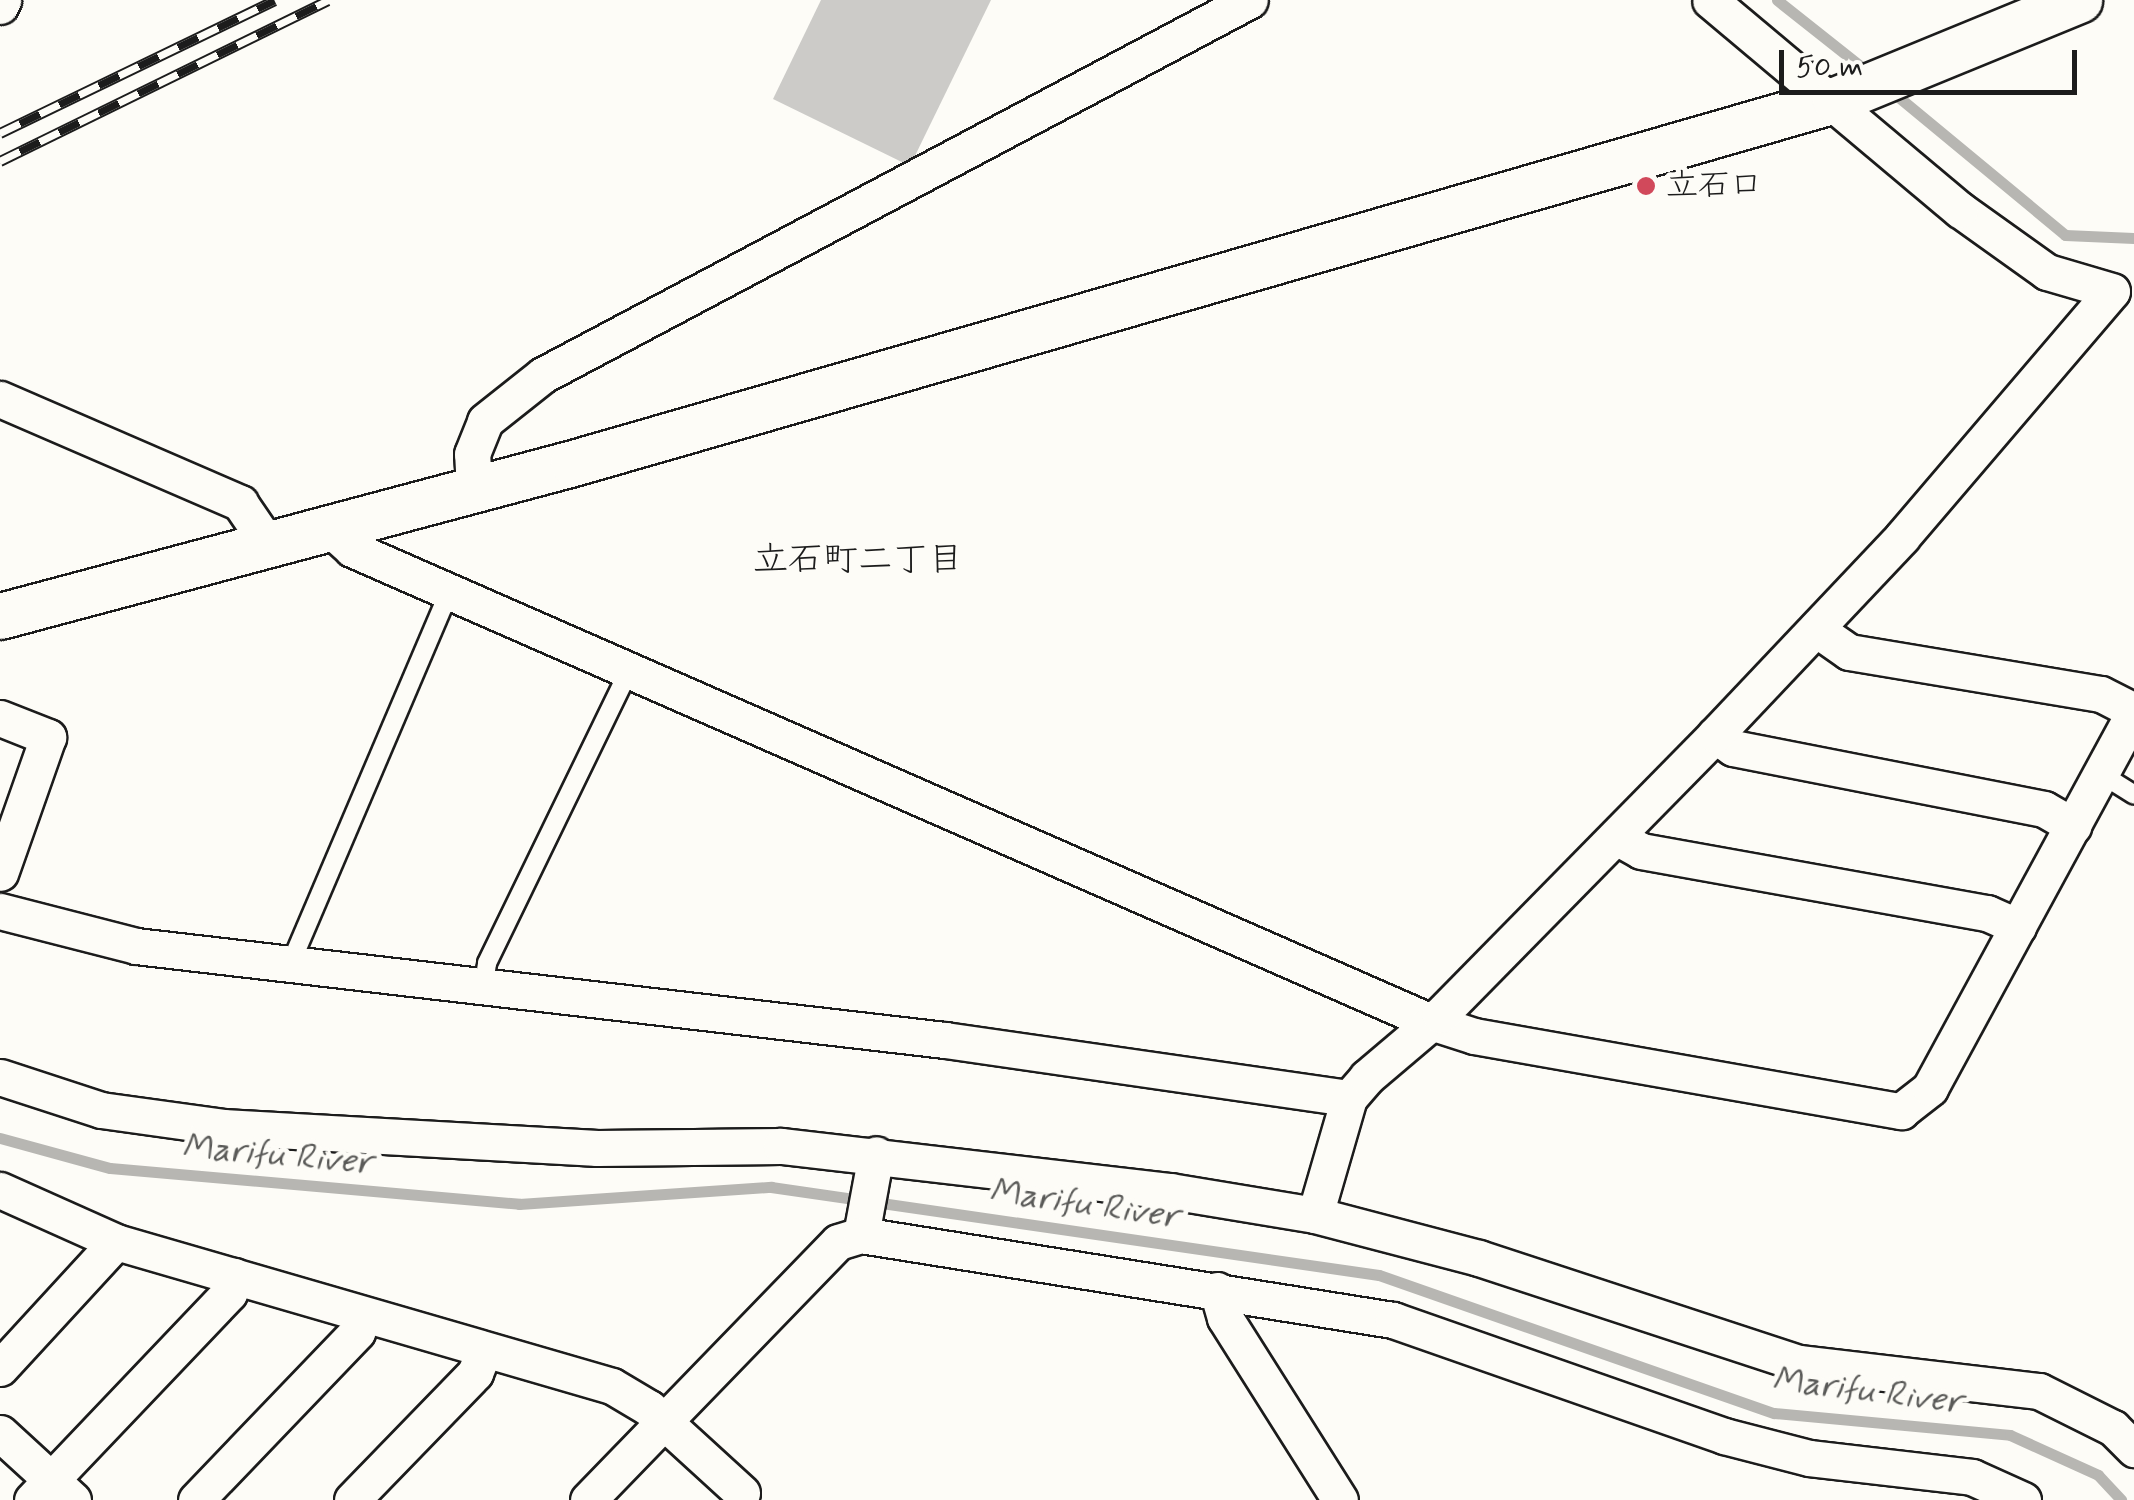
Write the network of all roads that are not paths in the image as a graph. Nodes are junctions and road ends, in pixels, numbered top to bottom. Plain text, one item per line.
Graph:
1 (1250, 0) edge
2 (1710, 0) edge
3 (2078, 0) edge
4 (2003, 15) edge
5 (1846, 95) junction
6 (2123, 291) edge
7 (0, 398) edge
8 (474, 489) junction
9 (329, 528) junction
10 (268, 544) junction
11 (449, 592) junction
12 (0, 616) edge
13 (1816, 629) junction
14 (629, 671) junction
15 (2134, 712) edge
16 (0, 718) edge
17 (1716, 735) junction
18 (2101, 774) junction
19 (2134, 794) edge
20 (2073, 826) junction
21 (1618, 838) junction
22 (0, 874) edge
23 (0, 911) edge
24 (2018, 927) junction
25 (290, 965) junction
26 (483, 989) junction
27 (1431, 1022) junction
28 (0, 1076) edge
29 (1349, 1098) junction
30 (875, 1163) junction
31 (0, 1191) edge
32 (1315, 1215) junction
33 (862, 1228) junction
34 (116, 1242) junction
35 (234, 1276) junction
36 (1217, 1290) junction
37 (363, 1317) junction
38 (484, 1350) junction
39 (0, 1368) edge
40 (666, 1424) junction
41 (0, 1433) edge
42 (2134, 1449) edge
43 (52, 1493) edge
44 (742, 1493) dead end
45 (196, 1500) edge
46 (352, 1500) edge
47 (588, 1500) edge
48 (1340, 1500) edge
49 (2023, 1500) edge

1 - 8 street
2 - 5 street
3 - 4 street
4 - 5 street
5 - 6 street
5 - 8 street
6 - 13 street
7 - 10 street
8 - 9 street
9 - 10 street
9 - 11 street
10 - 12 street
11 - 14 street
11 - 25 lane
13 - 15 street
13 - 17 street
14 - 26 lane
14 - 27 street
15 - 18 street
16 - 22 street
17 - 20 street
17 - 21 street
18 - 19 lane
18 - 20 street
20 - 24 street
21 - 24 street
21 - 27 street
23 - 25 street
24 - 27 street
25 - 26 street
26 - 29 street
27 - 29 street
28 - 30 street
29 - 32 street
30 - 32 street
30 - 33 street
31 - 34 street
32 - 42 street
33 - 36 street
33 - 40 street
34 - 35 street
34 - 39 street
35 - 37 street
35 - 43 street
36 - 48 street
36 - 49 street
37 - 38 street
37 - 45 street
38 - 40 street
38 - 46 street
40 - 44 street
40 - 47 street
41 - 43 street

